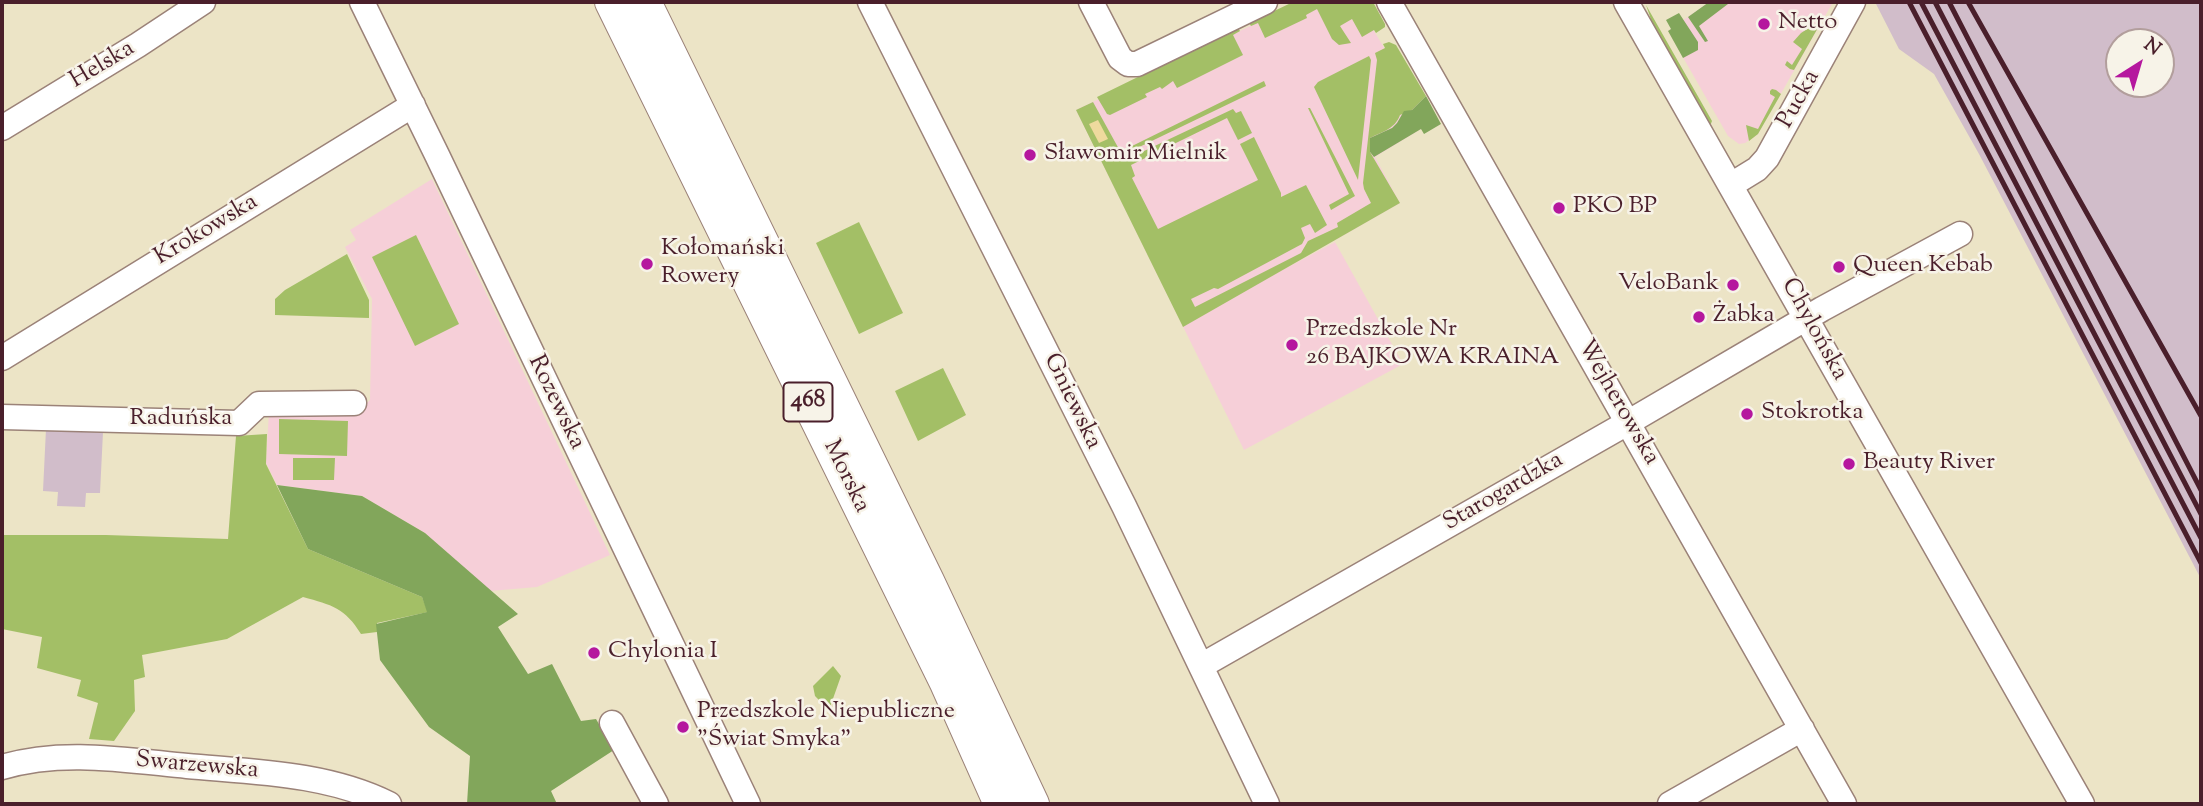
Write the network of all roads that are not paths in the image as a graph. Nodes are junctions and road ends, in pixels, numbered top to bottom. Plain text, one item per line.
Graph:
1 (203, 2) edge
2 (362, 2) edge
3 (611, 2) edge
4 (645, 2) edge
5 (870, 2) edge
6 (1091, 2) edge
7 (1265, 2) edge
8 (1389, 2) edge
9 (1626, 2) edge
10 (1853, 2) edge
11 (413, 105) junction
12 (2, 128) edge
13 (1731, 185) junction
14 (1960, 234) dead end
15 (1806, 318) junction
16 (2, 358) edge
17 (354, 403) dead end
18 (2, 417) edge
19 (1629, 422) junction
20 (1201, 666) junction
21 (612, 723) dead end
22 (1802, 729) junction
23 (2, 766) edge
24 (739, 801) edge
25 (389, 804) edge
26 (656, 804) edge
27 (1000, 804) edge
28 (1033, 804) edge
29 (1267, 804) edge
30 (1670, 804) edge
31 (1844, 804) edge
32 (2082, 804) edge

1 - 12 street, Helska
2 - 11 street, Rozewska
3 - 27 main road, Morska / 468
4 - 28 main road, Morska / 468
5 - 20 street, Gniewska
6 - 7 street
8 - 19 street, Wejherowska
9 - 13 street, Chylońska
10 - 13 street, Pucka
11 - 16 street, Krokowska
11 - 24 street, Rozewska
13 - 15 street, Chylońska
14 - 15 street, Starogardzka
15 - 19 street, Starogardzka
15 - 32 street, Chylońska
17 - 18 street, Raduńska
19 - 20 street, Starogardzka
19 - 22 street, Wejherowska
20 - 29 street, Gniewska
21 - 26 street
22 - 30 street
22 - 31 street, Wejherowska
23 - 25 street, Swarzewska

